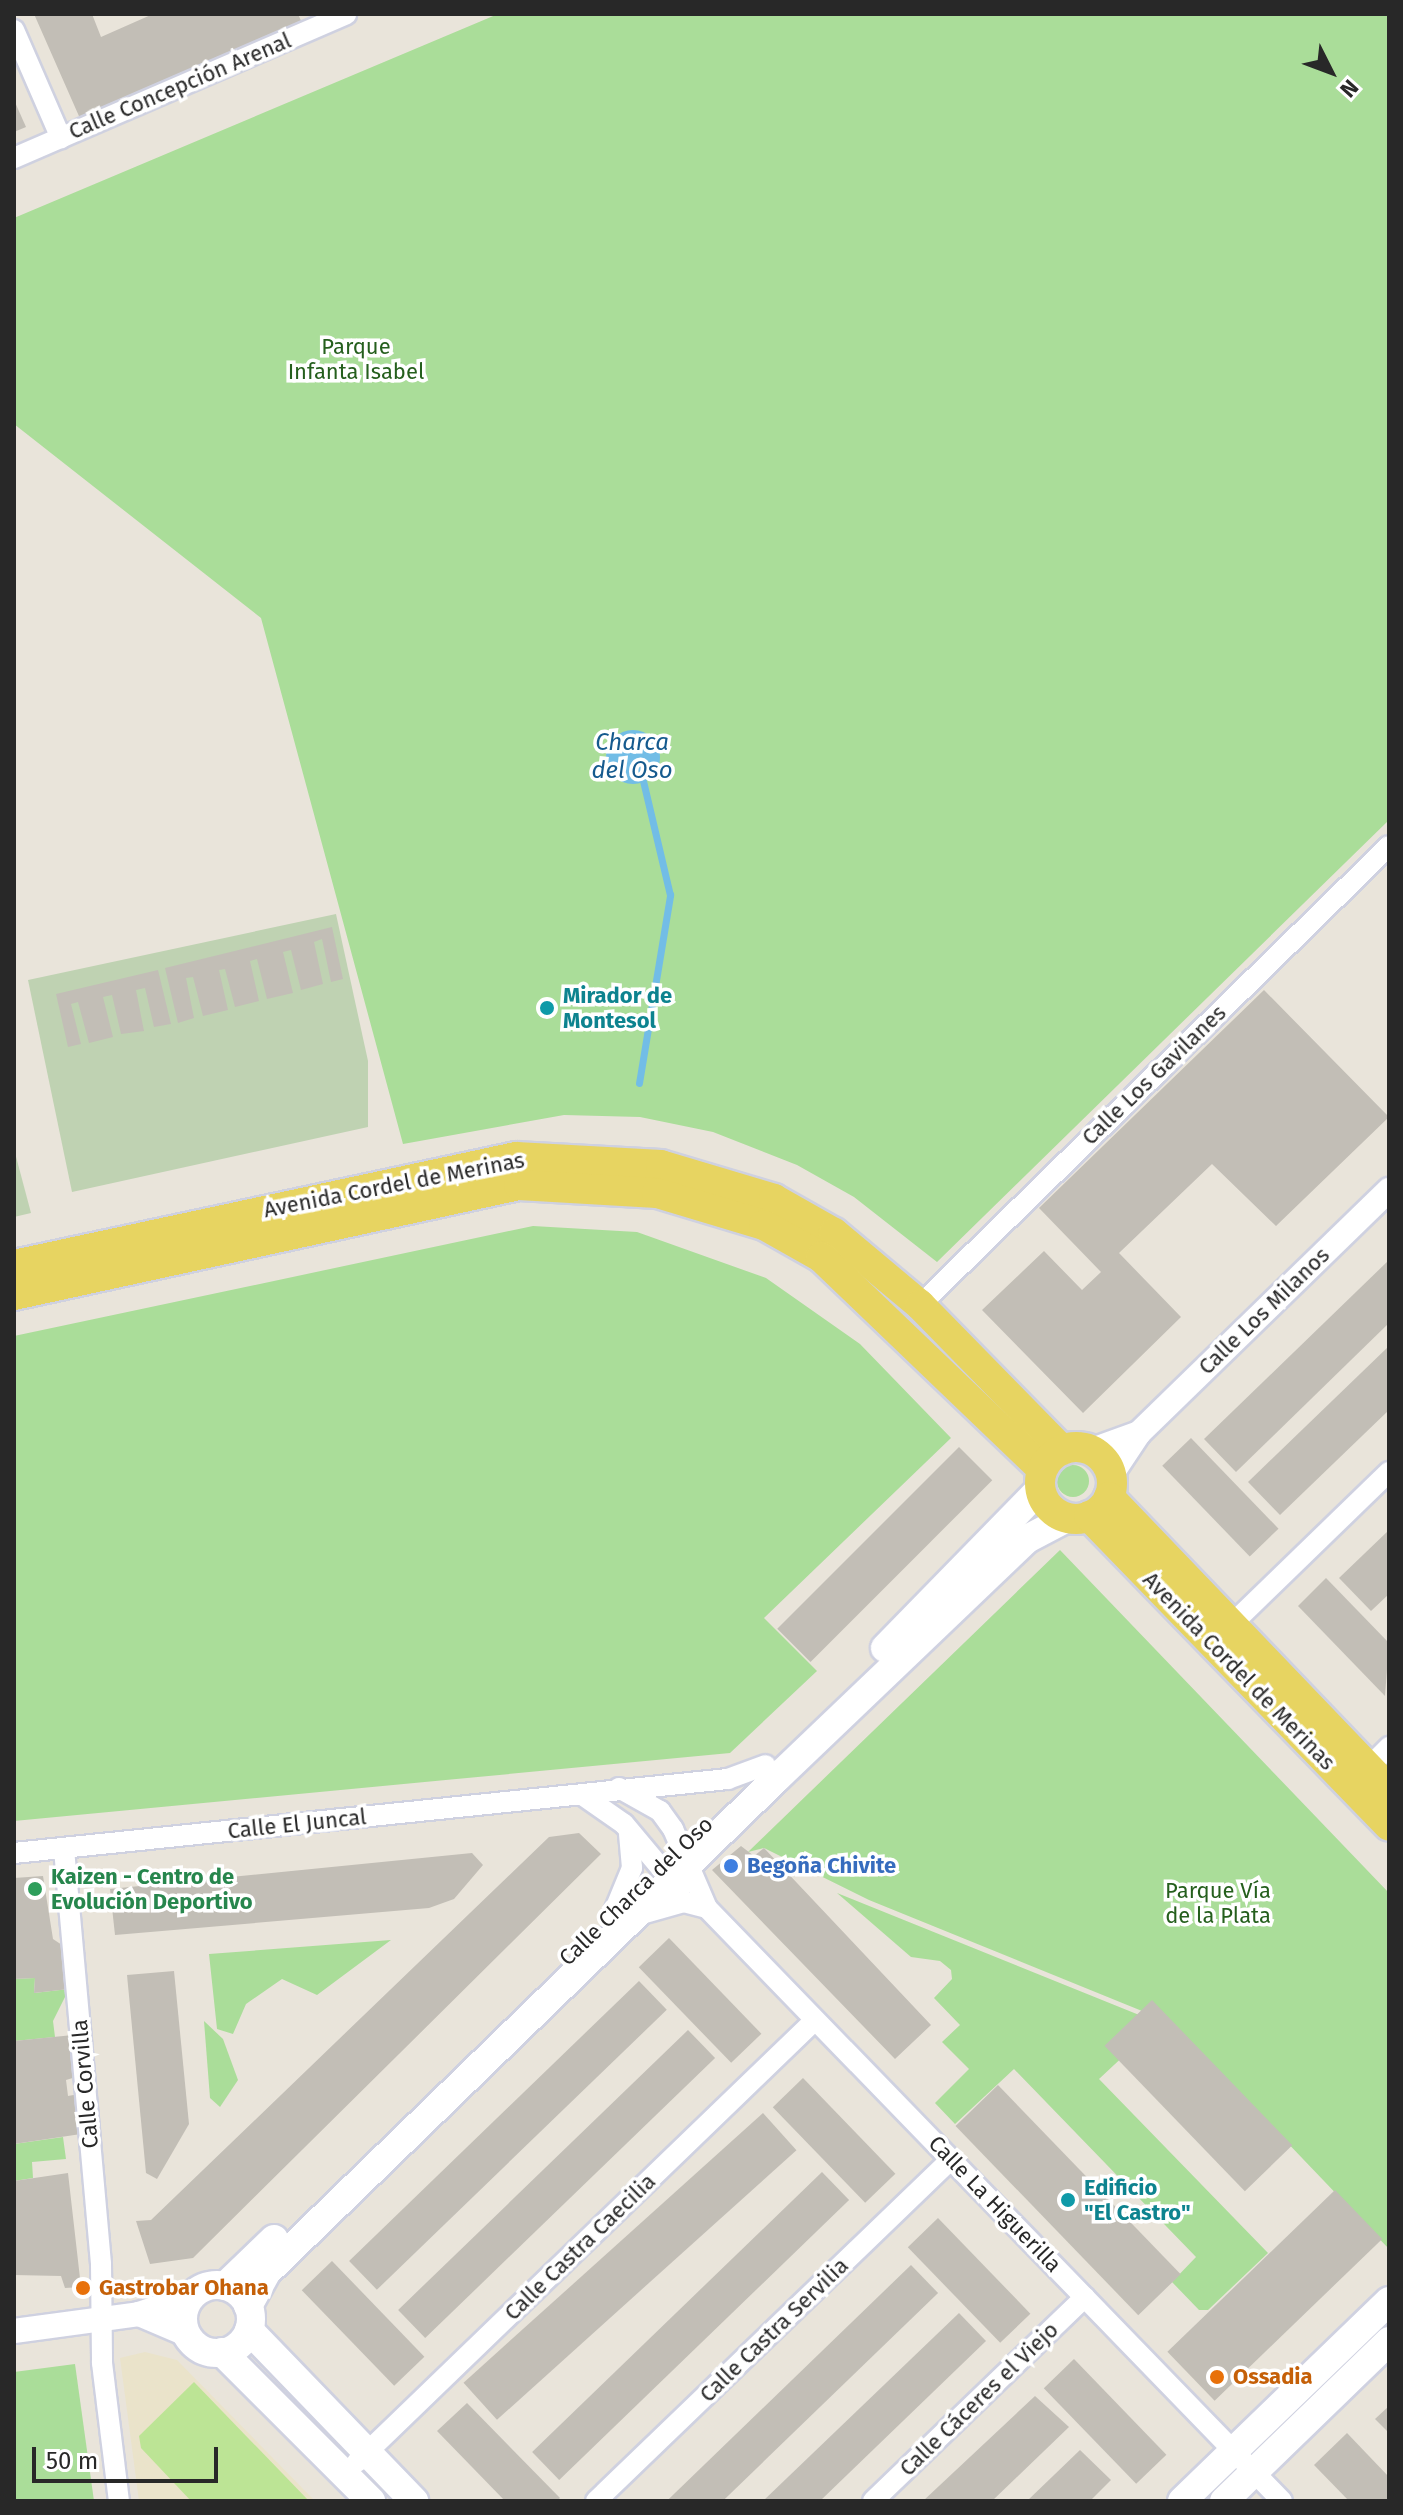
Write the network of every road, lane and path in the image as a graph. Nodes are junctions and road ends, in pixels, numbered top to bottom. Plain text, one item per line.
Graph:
1 (336, 16) edge
2 (14, 30) edge
3 (61, 138) junction
4 (14, 158) edge
5 (1385, 858) edge
6 (1389, 1190) edge
7 (14, 1265) edge
8 (14, 1295) edge
9 (920, 1305) junction
10 (1139, 1433) junction
11 (1092, 1450) junction
12 (1048, 1469) junction
13 (1389, 1472) edge
14 (1094, 1502) junction
15 (1231, 1625) junction
16 (766, 1765) junction
17 (1382, 1768) edge
18 (619, 1788) junction
19 (581, 1794) junction
20 (624, 1824) junction
21 (1389, 1826) edge
22 (64, 1849) junction
23 (14, 1853) edge
24 (686, 1878) junction
25 (623, 1916) junction
26 (815, 2020) junction
27 (951, 2159) junction
28 (225, 2286) junction
29 (190, 2297) junction
30 (1085, 2297) junction
31 (1389, 2301) edge
32 (139, 2314) junction
33 (100, 2318) junction
34 (249, 2318) junction
35 (14, 2331) edge
36 (186, 2334) junction
37 (1389, 2341) edge
38 (222, 2352) junction
39 (1234, 2451) junction
40 (367, 2452) junction
41 (1254, 2472) junction
42 (345, 2474) junction
43 (119, 2501) edge
44 (371, 2501) edge
45 (414, 2501) edge
46 (596, 2501) edge
47 (873, 2501) edge
48 (1182, 2501) edge
49 (1224, 2501) edge
50 (1282, 2501) edge

1 - 3 street, Calle Concepción Arenal
2 - 3 street
3 - 4 street, Calle Concepción Arenal
5 - 9 street, Calle Los Gavilanes
6 - 10 street, Calle Los Milanos
7 - 9 main road, Avenida Cordel de Merinas
8 - 12 main road, Avenida Cordel de Merinas
9 - 12 main road, Avenida Cordel de Merinas
10 - 11 street, Calle Los Milanos
10 - 14 street, Calle Los Milanos
11 - 12 main road
11 - 14 main road
12 - 14 main road
12 - 16 main road, Calle Charca del Oso
13 - 15 street
14 - 15 main road, Avenida Cordel de Merinas
14 - 21 main road, Avenida Cordel de Merinas
14 - 24 main road, Calle Charca del Oso
15 - 17 main road, Avenida Cordel de Merinas
16 - 18 street, Calle El Juncal
16 - 24 main road, Calle Charca del Oso
18 - 19 street, Calle El Juncal
18 - 24 street
19 - 20 street
19 - 22 street, Calle El Juncal
20 - 24 street
20 - 25 street
22 - 23 street, Calle El Juncal
22 - 33 street, Calle Corvilla
24 - 25 main road, Calle Charca del Oso
24 - 25 street
24 - 26 street, Calle La Higuerilla
25 - 28 main road, Calle Charca del Oso
25 - 34 main road, Calle Charca del Oso
26 - 27 street, Calle La Higuerilla
26 - 40 street, Calle Castra Caecilia
27 - 30 street, Calle La Higuerilla
27 - 46 street, Calle Castra Servilia
28 - 29 main road
28 - 34 main road
29 - 32 street
29 - 36 main road
30 - 39 street, Calle La Higuerilla
30 - 47 street, Calle Cáceres el Viejo
31 - 39 main road
32 - 33 street
32 - 36 street
33 - 35 street
33 - 43 street, Calle Corvilla
34 - 38 main road
34 - 40 main road
36 - 38 main road
37 - 41 main road
38 - 42 main road
39 - 41 street, Calle La Higuerilla
39 - 48 main road
40 - 42 street, Calle Castra Caecilia
40 - 45 main road
41 - 49 main road
41 - 50 street, Calle La Higuerilla
42 - 44 main road

